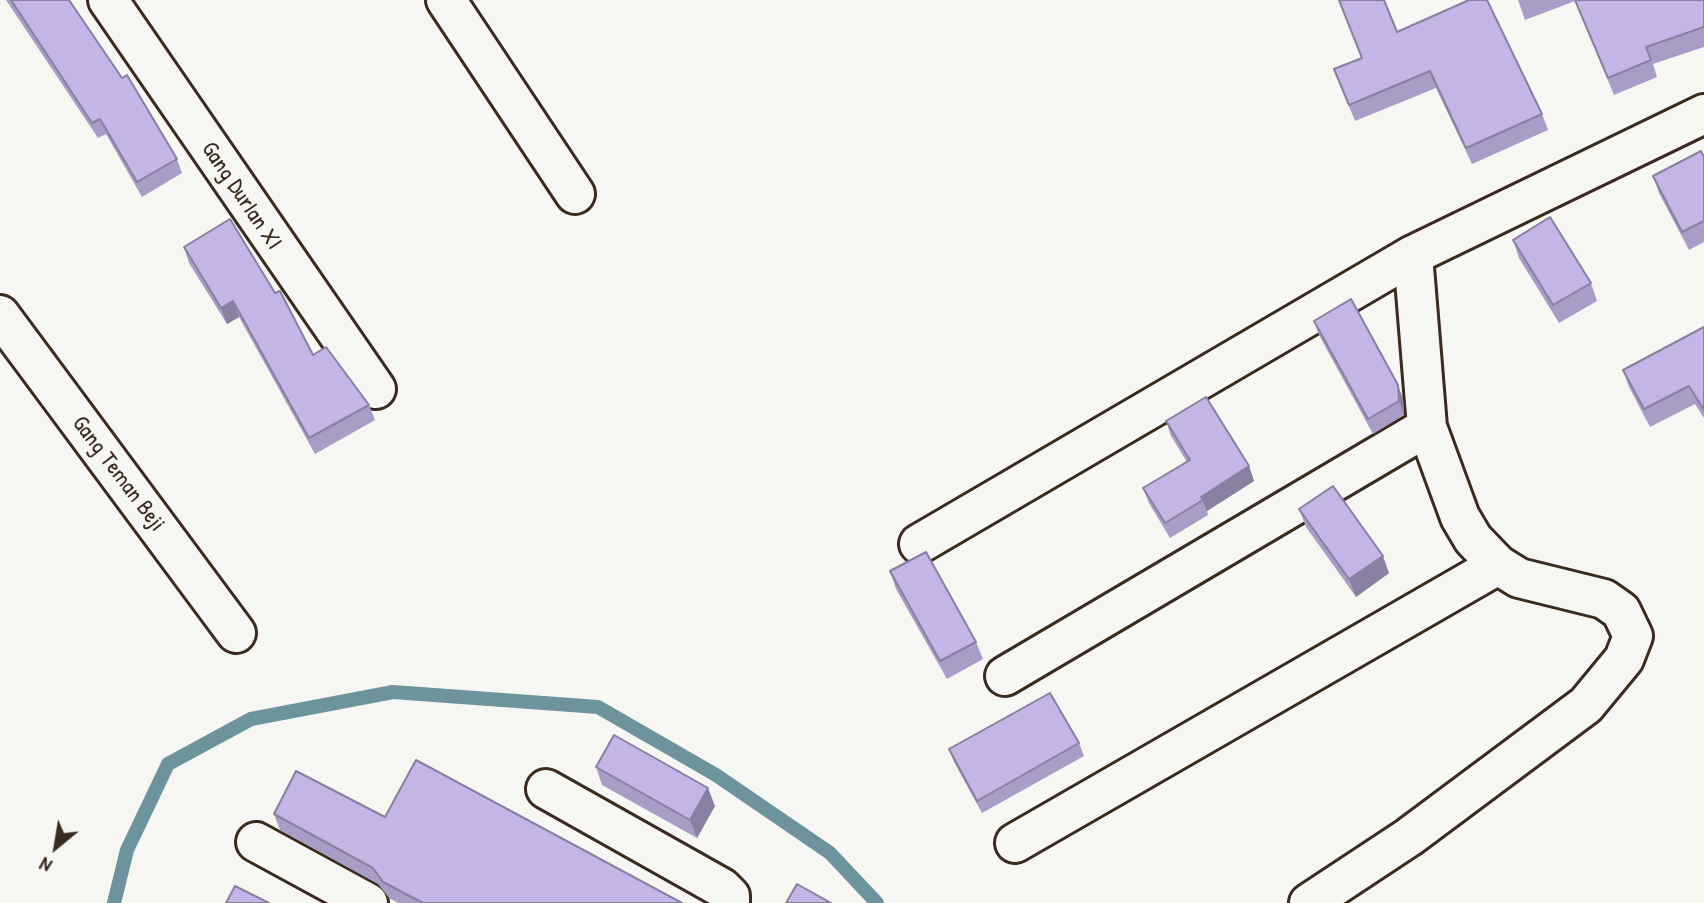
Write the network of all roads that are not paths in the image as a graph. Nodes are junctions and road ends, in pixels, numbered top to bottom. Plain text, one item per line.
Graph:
1 (108, 0) edge
2 (446, 0) edge
3 (1704, 114) edge
4 (575, 194) dead end
5 (1413, 255) junction
6 (0, 315) edge
7 (376, 389) dead end
8 (1427, 427) junction
9 (919, 544) dead end
10 (1498, 565) junction
11 (236, 633) dead end
12 (1005, 676) dead end
13 (546, 789) dead end
14 (256, 842) dead end
15 (1015, 843) dead end
16 (368, 903) edge
17 (730, 903) edge
18 (1309, 903) edge

1 - 7 street, Gang DurIan XI
2 - 4 street
3 - 5 street
5 - 8 street
5 - 9 street
6 - 11 street, Gang Teman Beji
8 - 10 street
8 - 12 street
10 - 15 street
10 - 18 street
13 - 17 street
14 - 16 street

